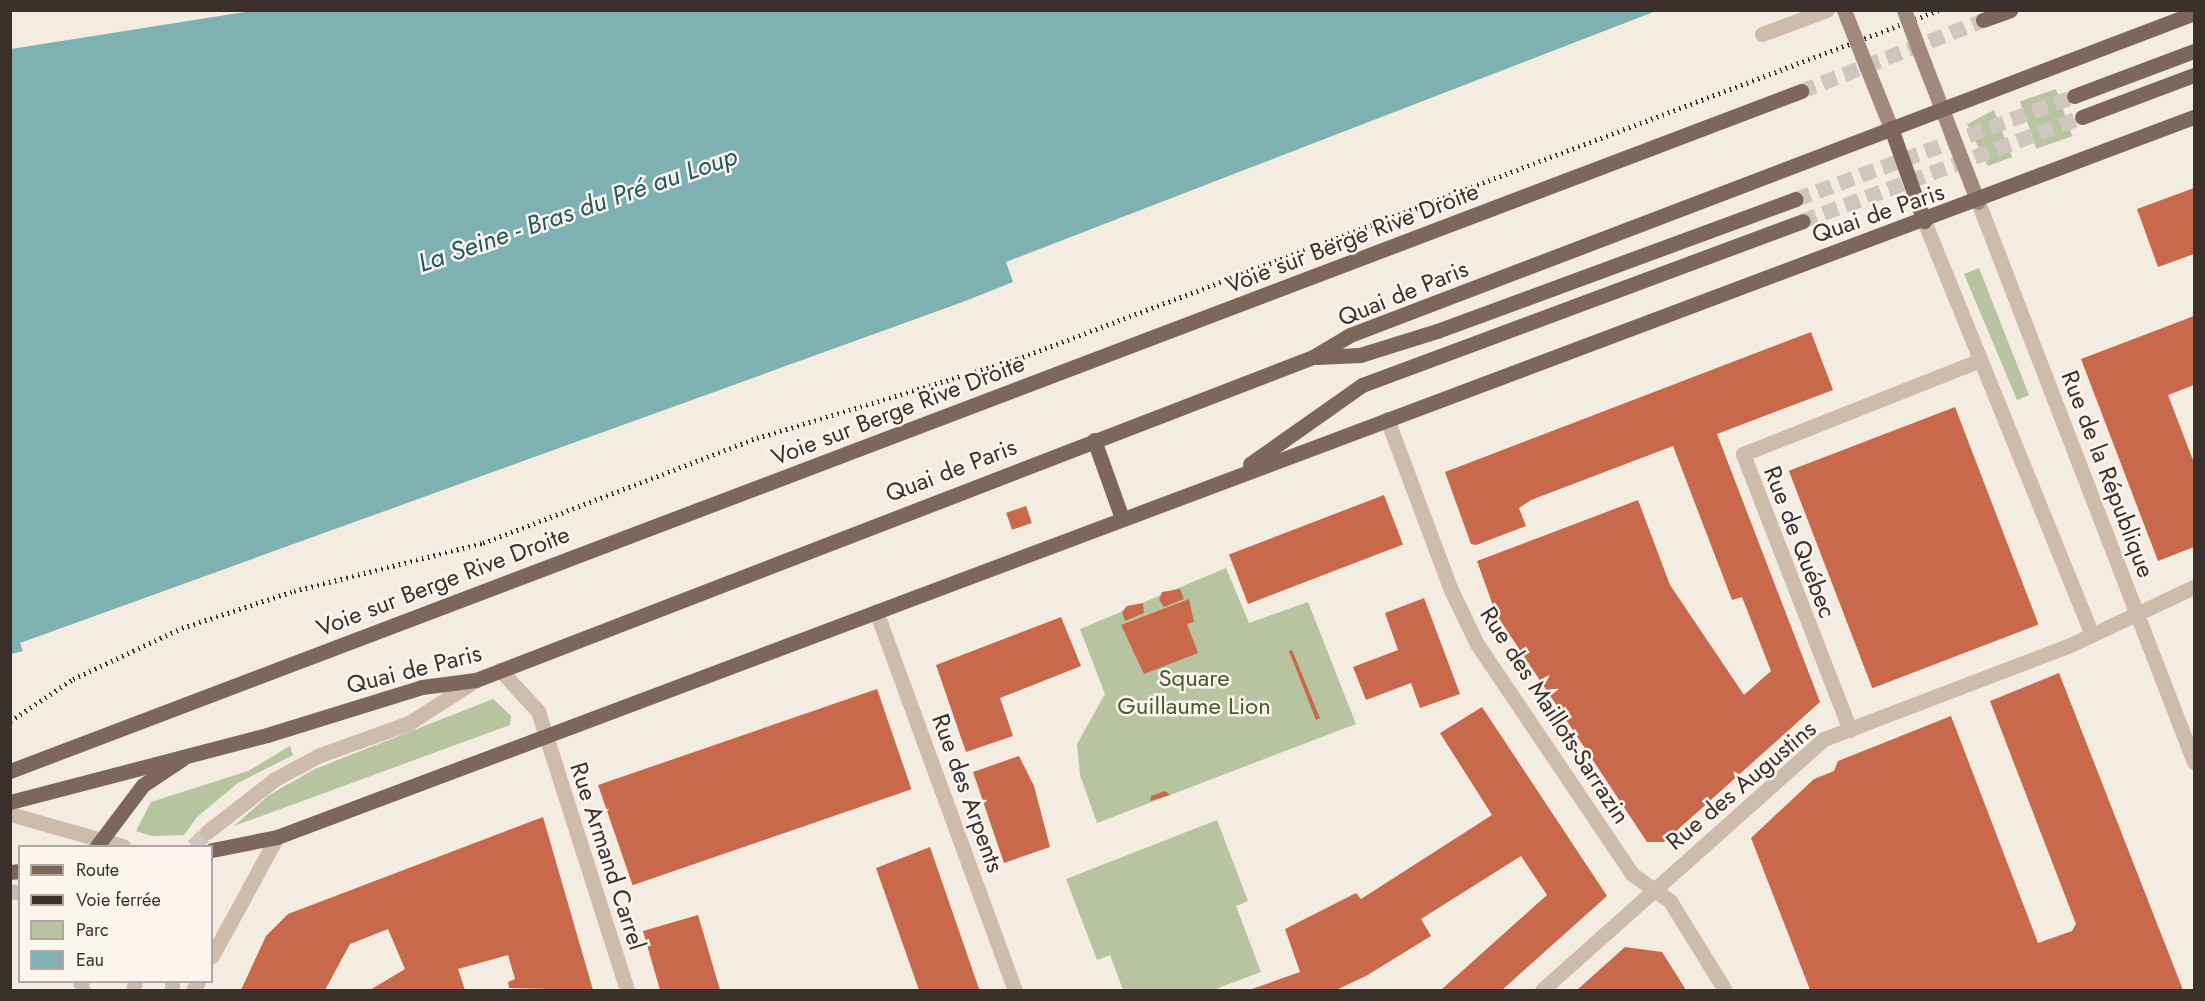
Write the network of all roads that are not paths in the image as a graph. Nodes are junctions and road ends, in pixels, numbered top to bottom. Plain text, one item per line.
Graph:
1 (1827, 10) edge
2 (1844, 10) edge
3 (1904, 10) edge
4 (2010, 10) edge
5 (2194, 13) edge
6 (1983, 20) tunnel mouth
7 (1762, 34) dead end
8 (2194, 51) edge
9 (2194, 75) edge
10 (1801, 91) tunnel mouth
11 (2074, 96) tunnel mouth
12 (1941, 110) junction
13 (2082, 117) tunnel mouth
14 (2194, 117) edge
15 (1891, 128) junction
16 (1796, 199) tunnel mouth
17 (1978, 202) junction
18 (1802, 221) tunnel mouth
19 (1924, 221) junction
20 (1313, 357) junction
21 (1980, 360) junction
22 (1387, 419) junction
23 (1094, 440) junction
24 (1233, 476) junction
25 (1122, 518) junction
26 (2194, 588) edge
27 (876, 611) junction
28 (2136, 614) junction
29 (2092, 634) junction
30 (500, 670) junction
31 (476, 680) junction
32 (1850, 730) junction
33 (546, 735) junction
34 (192, 752) junction
35 (2194, 762) edge
36 (10, 771) edge
37 (10, 802) edge
38 (10, 814) edge
39 (207, 831) tunnel mouth
40 (277, 837) junction
41 (99, 843) edge
42 (115, 845) edge
43 (213, 850) tunnel mouth
44 (1652, 889) junction
45 (213, 954) edge
46 (627, 990) edge
47 (1015, 990) edge
48 (1542, 990) edge
49 (1725, 990) edge

1 - 7 street
2 - 15 main road, bridge
3 - 12 main road, bridge
4 - 6 main road
5 - 12 main road, Quai de Paris
8 - 11 main road
9 - 13 main road
10 - 36 main road, Voie sur Berge Rive Droite
12 - 15 main road, Quai de Paris
12 - 17 main road
14 - 17 main road, Quai de Paris
15 - 19 main road
15 - 20 main road, Quai de Paris
16 - 20 main road
17 - 19 main road, Quai de Paris
17 - 28 street, Rue de la République
18 - 24 main road
19 - 21 street
19 - 22 main road, Quai de Paris
20 - 23 main road, Quai de Paris
21 - 29 street
21 - 32 street, Rue de Québec
22 - 24 main road, Quai de Paris
22 - 44 street, Rue des Maillots-Sarrazin
23 - 25 main road
23 - 30 main road, Quai de Paris
24 - 25 main road, Quai de Paris
25 - 27 main road, Quai de Paris
26 - 28 street, Rue des Augustins
27 - 33 main road, Quai de Paris
27 - 47 street, Rue des Arpents
28 - 29 street, Rue des Augustins
28 - 35 street, Rue de la République
29 - 32 street, Rue des Augustins
30 - 31 main road, Quai de Paris
30 - 33 street, Rue Armand Carrel
31 - 34 main road, Quai de Paris
31 - 39 street
32 - 44 street, Rue des Augustins
33 - 40 main road, Quai de Paris
33 - 46 street, Rue Armand Carrel
34 - 37 main road, Quai de Paris
34 - 41 main road
38 - 41 street
40 - 43 main road, Quai de Paris
40 - 45 street
41 - 42 street
44 - 48 street, Rue des Augustins
44 - 49 street, Rue des Maillots-Sarrazin

